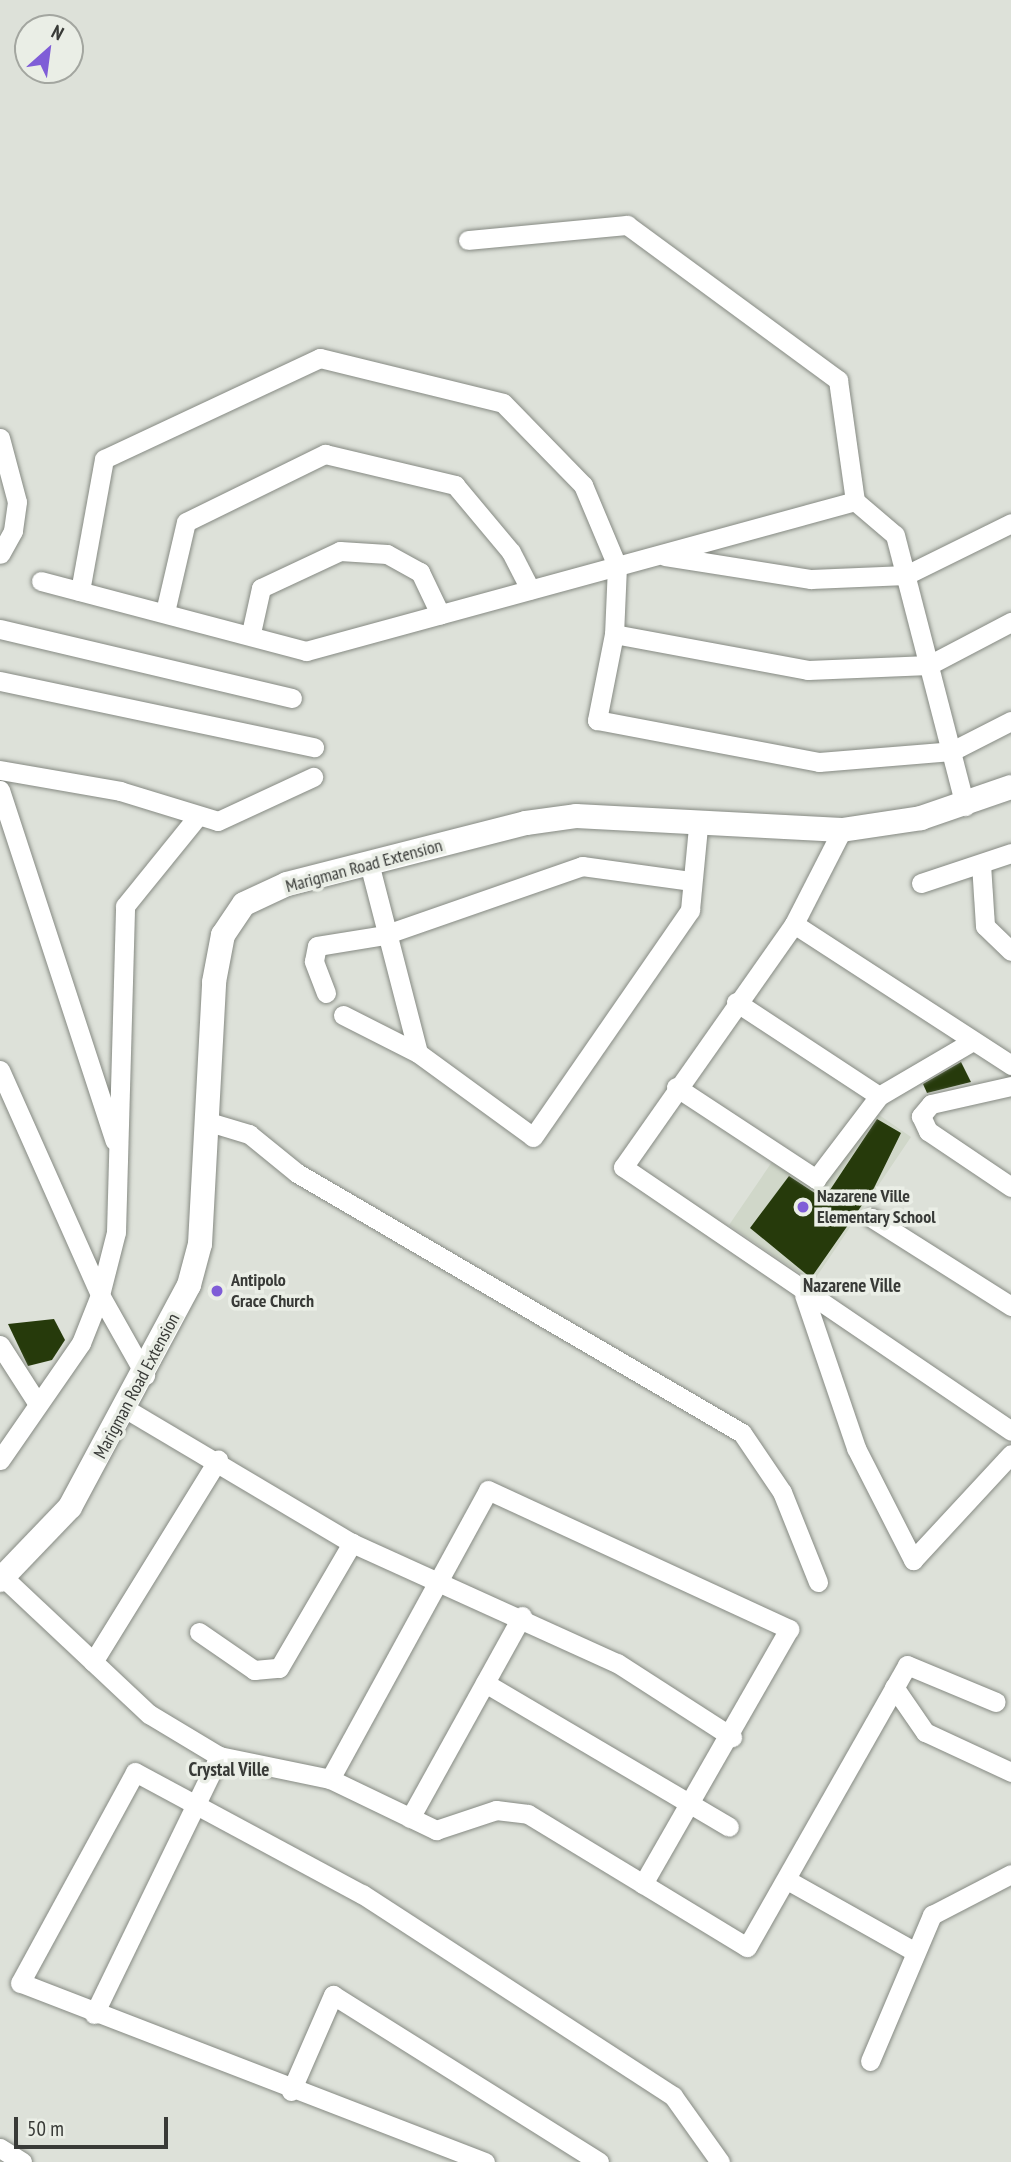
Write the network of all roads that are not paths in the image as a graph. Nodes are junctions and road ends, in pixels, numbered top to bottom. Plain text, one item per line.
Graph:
1 (468, 240) dead end
2 (0, 438) edge
3 (855, 501) junction
4 (1011, 523) edge
5 (0, 554) edge
6 (656, 555) junction
7 (617, 566) junction
8 (906, 575) junction
9 (41, 582) dead end
10 (530, 589) junction
11 (80, 591) junction
12 (165, 612) junction
13 (439, 614) junction
14 (1011, 622) edge
15 (0, 629) edge
16 (251, 633) junction
17 (614, 634) junction
18 (929, 665) junction
19 (0, 681) edge
20 (292, 698) dead end
21 (1011, 721) edge
22 (314, 747) dead end
23 (952, 751) junction
24 (0, 770) edge
25 (313, 777) dead end
26 (1011, 787) edge
27 (0, 790) edge
28 (965, 806) junction
29 (197, 817) junction
30 (698, 827) junction
31 (842, 830) junction
32 (1011, 853) edge
33 (369, 863) junction
34 (981, 864) junction
35 (692, 881) junction
36 (921, 883) dead end
37 (794, 923) junction
38 (384, 934) junction
39 (1011, 951) edge
40 (326, 993) dead end
41 (736, 1002) junction
42 (343, 1015) dead end
43 (971, 1042) junction
44 (418, 1053) junction
45 (1011, 1065) edge
46 (0, 1069) edge
47 (1011, 1086) edge
48 (676, 1087) junction
49 (879, 1096) junction
50 (209, 1122) junction
51 (120, 1159) junction
52 (1011, 1187) edge
53 (872, 1218) dead end
54 (100, 1295) junction
55 (804, 1295) junction
56 (1011, 1306) edge
57 (0, 1345) edge
58 (145, 1375) junction
59 (36, 1401) junction
60 (126, 1409) junction
61 (1011, 1431) edge
62 (1011, 1454) edge
63 (0, 1460) edge
64 (218, 1460) junction
65 (352, 1543) junction
66 (2, 1579) edge
67 (818, 1582) dead end
68 (439, 1583) junction
69 (522, 1616) junction
70 (199, 1632) dead end
71 (93, 1662) junction
72 (485, 1683) junction
73 (894, 1687) junction
74 (996, 1702) dead end
75 (732, 1737) junction
76 (219, 1756) junction
77 (1011, 1772) edge
78 (330, 1779) junction
79 (691, 1804) junction
80 (197, 1807) junction
81 (410, 1818) junction
82 (729, 1827) dead end
83 (1011, 1874) edge
84 (789, 1881) junction
85 (643, 1884) junction
86 (912, 1950) junction
87 (94, 2014) junction
88 (870, 2061) dead end
89 (291, 2091) junction
90 (0, 2148) edge
91 (594, 2160) edge
92 (22, 2162) edge
93 (485, 2162) edge
94 (720, 2162) edge

1 - 3 street
2 - 5 street
3 - 6 street
3 - 8 street
4 - 8 street
6 - 7 street
6 - 8 street
7 - 10 street
7 - 11 street
7 - 17 street
8 - 18 street
9 - 11 street
10 - 12 street
10 - 13 street
11 - 12 street
12 - 16 street
13 - 16 street
13 - 16 street
14 - 18 street
15 - 20 street
17 - 18 street
17 - 23 street
18 - 23 street
19 - 22 street
21 - 23 street
23 - 28 street
24 - 29 street
25 - 29 street
26 - 28 street, Marigman Road Extension
27 - 51 street
28 - 31 street, Marigman Road Extension
29 - 51 street
30 - 31 street, Marigman Road Extension
30 - 33 street, Marigman Road Extension
30 - 35 street
31 - 37 street
32 - 34 street
33 - 38 street
33 - 50 street, Marigman Road Extension
34 - 36 street
34 - 39 street
35 - 38 street
35 - 44 street
37 - 41 street
37 - 43 street
38 - 40 street
38 - 44 street
41 - 48 street
41 - 49 street
42 - 44 street
43 - 45 street
43 - 49 street
46 - 54 street
47 - 52 street
48 - 49 street
48 - 55 street
50 - 58 street, Marigman Road Extension
50 - 67 street
51 - 54 street
53 - 56 street
54 - 58 street
54 - 59 street
55 - 61 street
55 - 62 street
57 - 59 street
58 - 60 street, Marigman Road Extension
59 - 63 street
60 - 64 street
60 - 66 street, Marigman Road Extension
64 - 65 street
64 - 71 street
65 - 68 street
65 - 70 street
66 - 71 street
68 - 69 street
68 - 75 street
68 - 78 street
69 - 72 street
69 - 75 street
71 - 76 street
72 - 79 street
72 - 81 street
73 - 74 street
73 - 77 street
73 - 84 street
75 - 79 street
76 - 78 street
76 - 80 street
78 - 81 street
79 - 82 street
79 - 85 street
80 - 87 street
80 - 87 street
80 - 94 street
81 - 85 street
83 - 86 street
84 - 85 street
84 - 86 street
86 - 88 street
87 - 89 street
89 - 91 street
89 - 93 street
90 - 92 street

